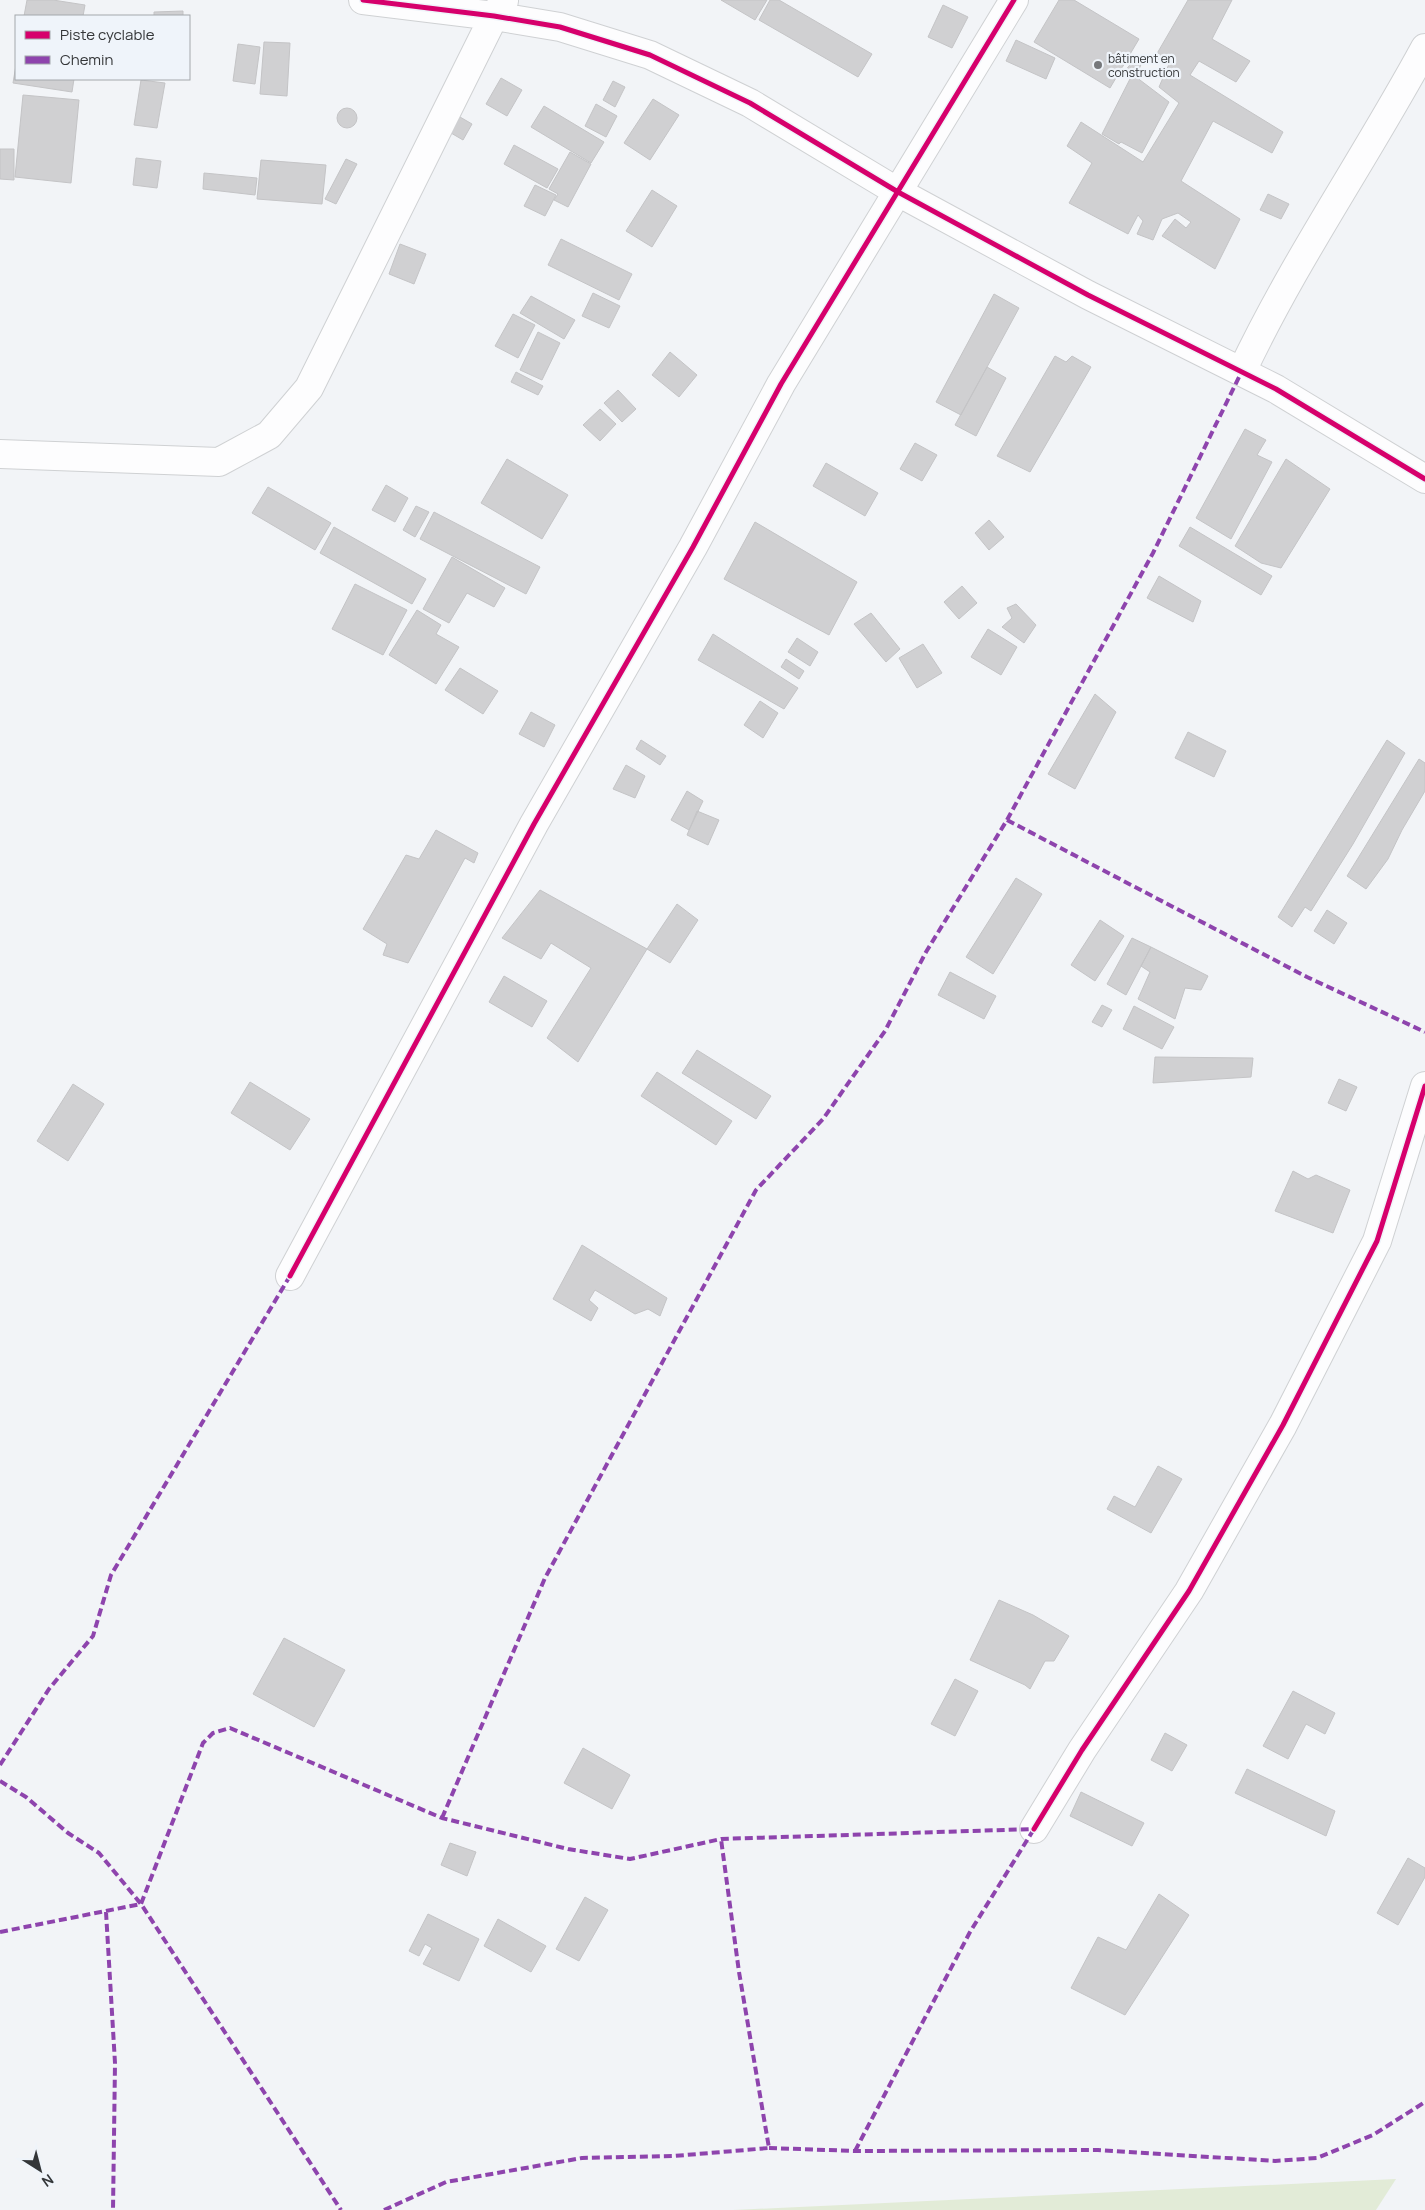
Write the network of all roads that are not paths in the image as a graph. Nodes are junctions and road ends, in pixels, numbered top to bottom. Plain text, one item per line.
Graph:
1 (363, 0) edge
2 (1014, 0) edge
3 (500, 8) edge
4 (1425, 48) edge
5 (898, 192) junction
6 (1242, 371) junction
7 (0, 454) edge
8 (1425, 479) edge
9 (1425, 1086) edge
10 (290, 1276) dead end
11 (1034, 1829) dead end

1 - 3 street
2 - 5 street
3 - 5 street
3 - 7 street
4 - 6 street
5 - 6 street
5 - 10 street
6 - 8 street
9 - 11 street

